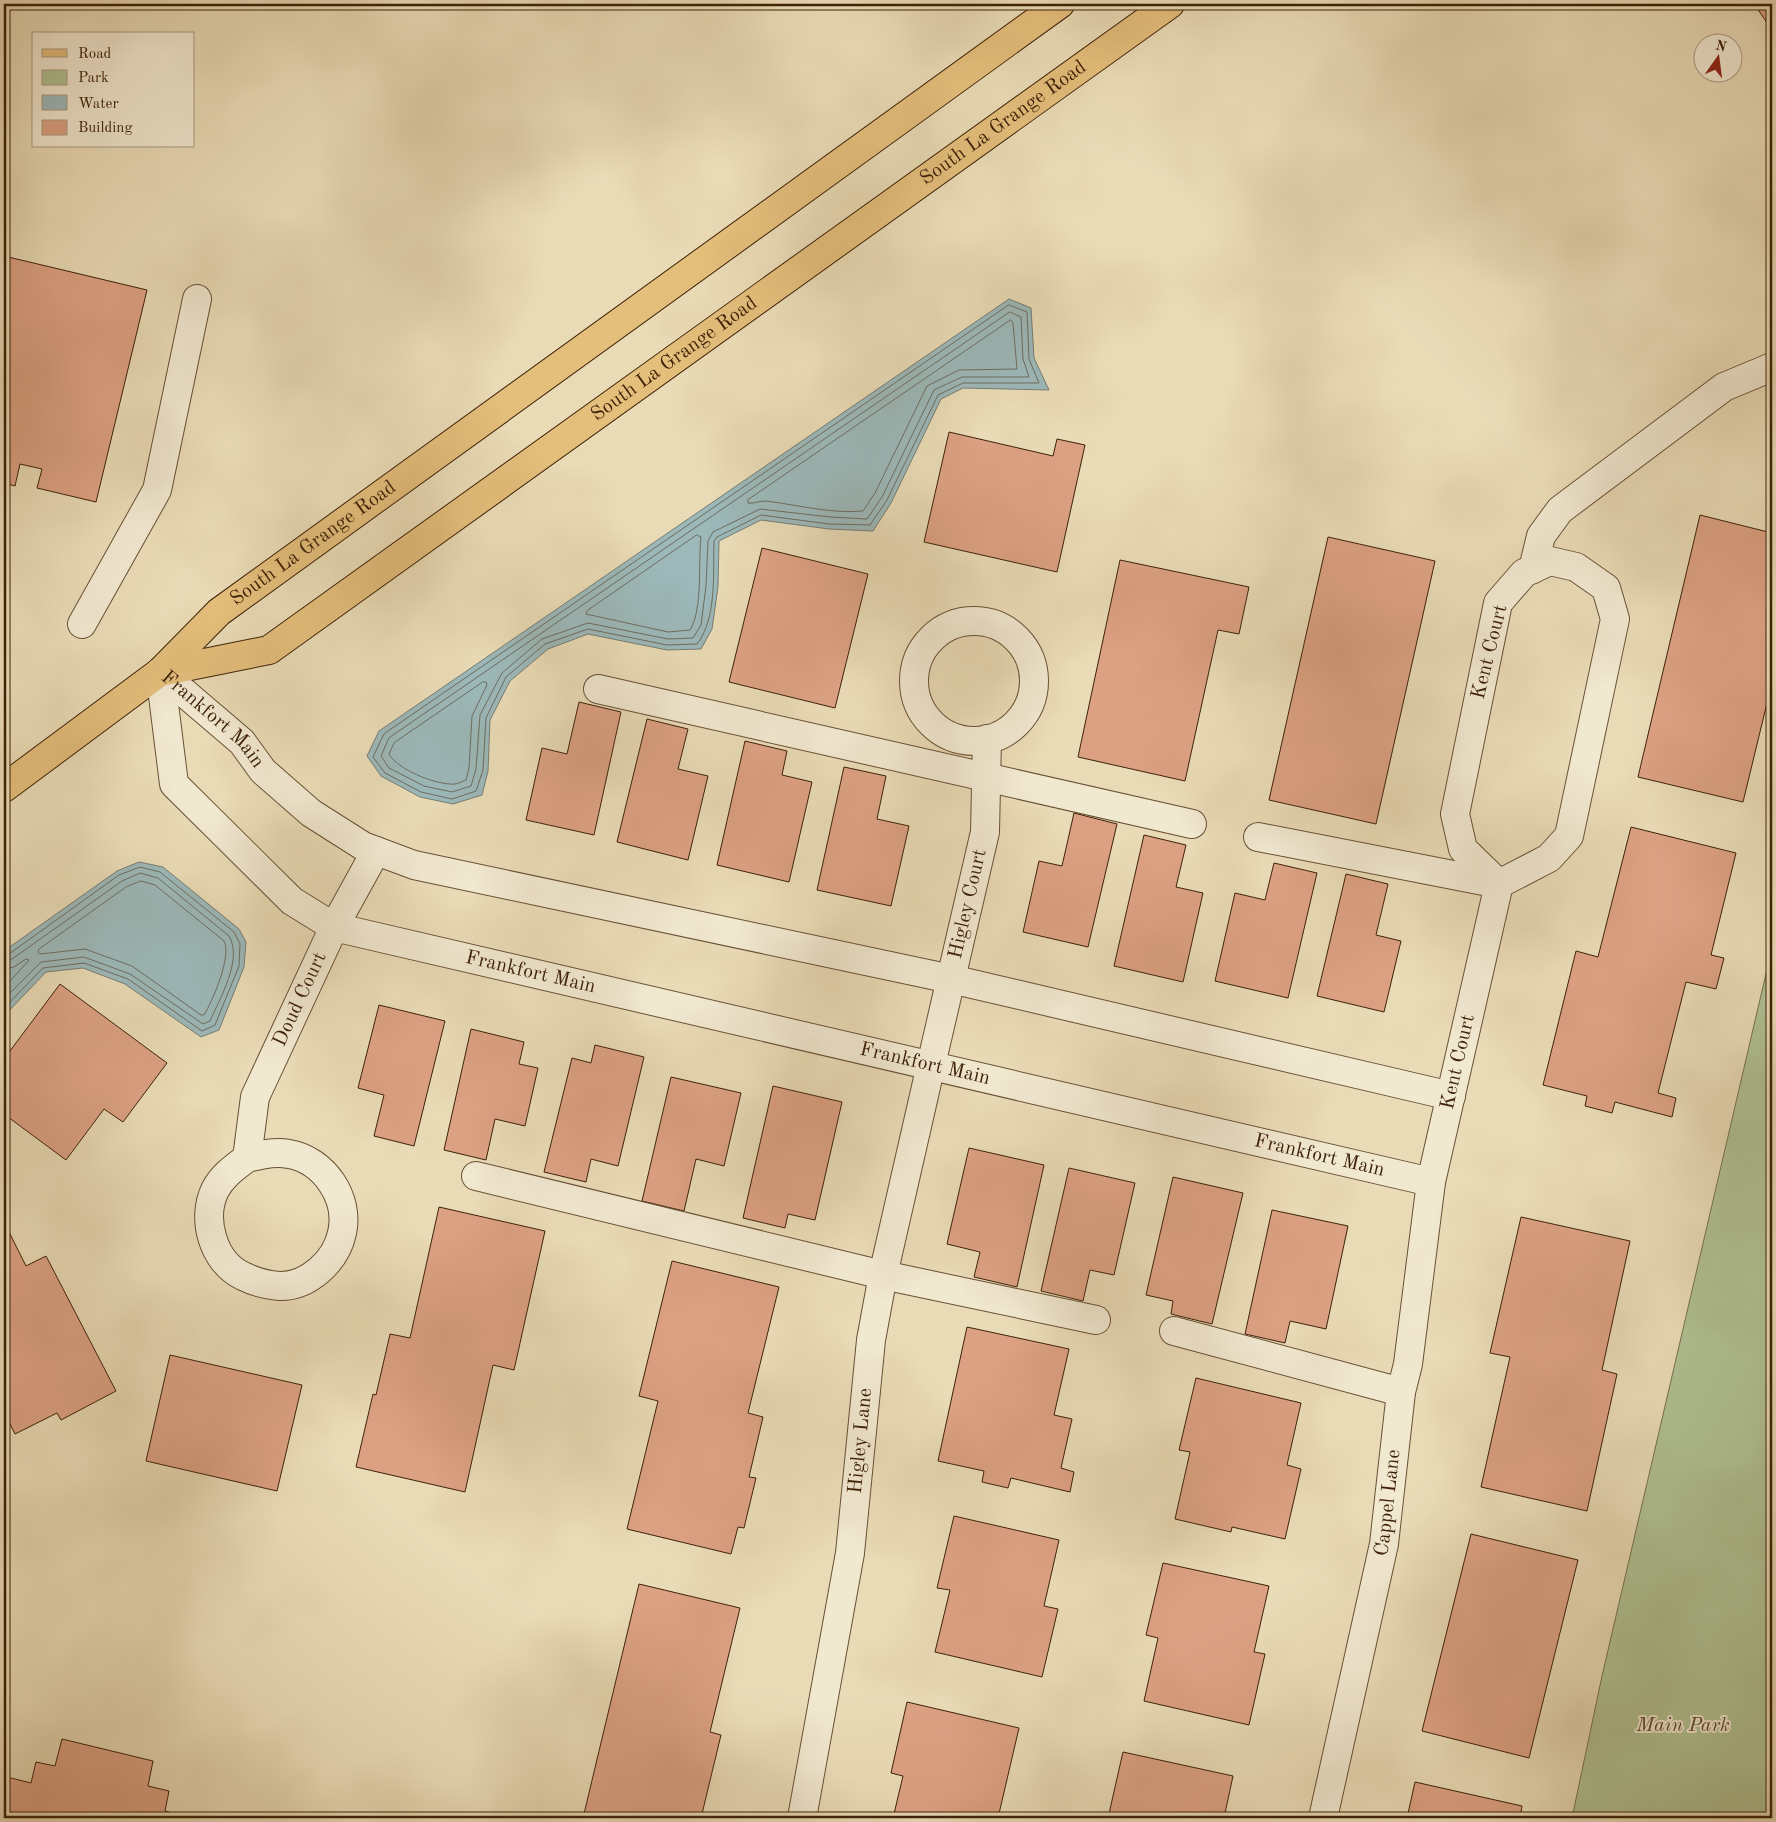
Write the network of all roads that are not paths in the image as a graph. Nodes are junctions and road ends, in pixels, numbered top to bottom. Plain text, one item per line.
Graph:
1 (1060, 4) edge
2 (1170, 4) edge
3 (196, 299) dead end
4 (1772, 367) edge
5 (1533, 569) junction
6 (82, 624) dead end
7 (160, 672) junction
8 (598, 689) dead end
9 (987, 740) junction
10 (987, 777) junction
11 (4, 788) edge
12 (1192, 824) dead end
13 (1258, 837) dead end
14 (376, 851) junction
15 (1499, 884) junction
16 (334, 927) junction
17 (951, 979) junction
18 (931, 1066) junction
19 (1451, 1096) junction
20 (247, 1158) junction
21 (476, 1176) dead end
22 (1431, 1182) junction
23 (883, 1275) junction
24 (1096, 1320) dead end
25 (1174, 1331) dead end
26 (1401, 1392) junction
27 (802, 1818) edge
28 (1323, 1818) edge

1 - 7 main road, South La Grange Road
2 - 7 main road, South La Grange Road
3 - 6 street
4 - 5 street
5 - 15 street, Kent Court
5 - 15 street, Kent Court
7 - 11 main road, South La Grange Road
7 - 14 street, Frankfort Main
7 - 16 street, Frankfort Main
8 - 10 street
9 - 9 street
9 - 10 street, Higley Court
10 - 12 street
10 - 17 street, Higley Court
13 - 15 street
14 - 16 street, Doud Court
14 - 17 street, Frankfort Main
15 - 19 street, Kent Court
16 - 18 street, Frankfort Main
16 - 20 street, Doud Court
17 - 18 street, Higley Court
17 - 19 street, Frankfort Main
18 - 22 street, Frankfort Main
18 - 23 street, Higley Lane
19 - 22 street, Kent Court
20 - 20 street
21 - 23 street
22 - 26 street, Cappel Lane
23 - 24 street
23 - 27 street, Higley Lane
25 - 26 street
26 - 28 street, Cappel Lane

